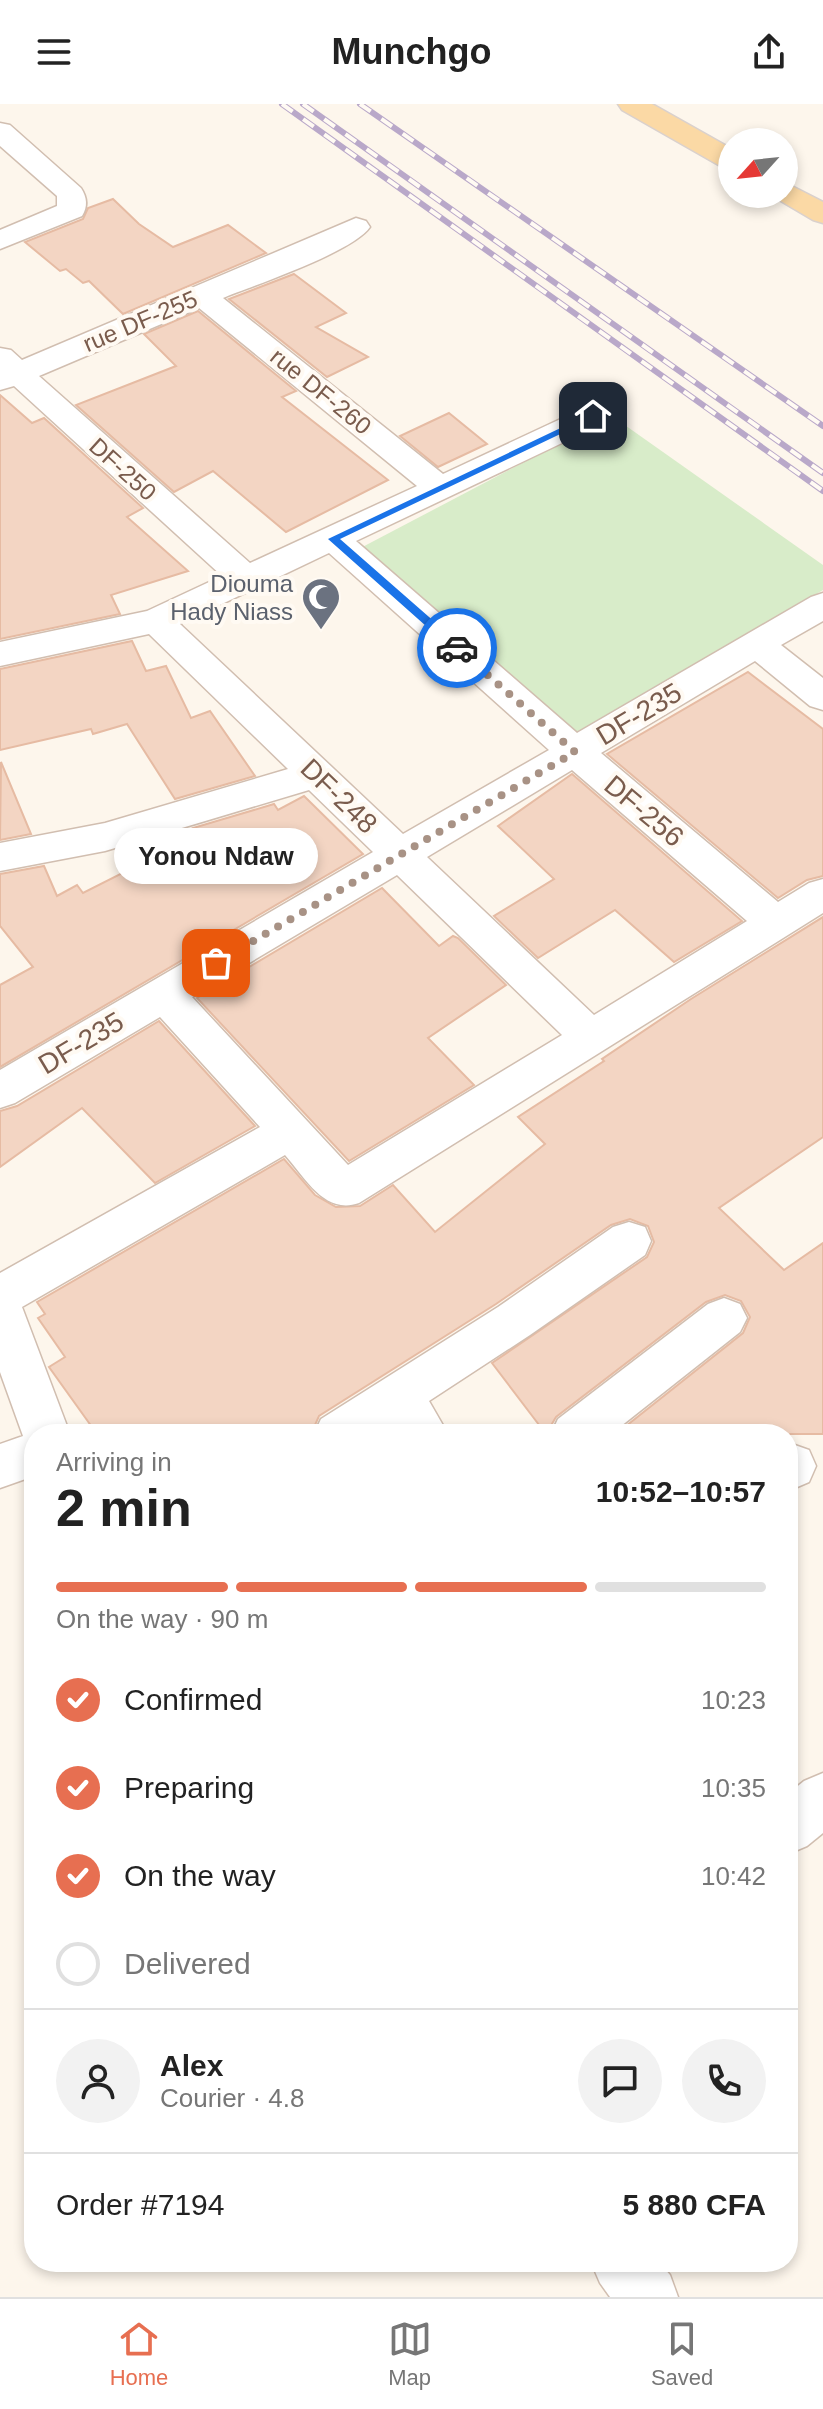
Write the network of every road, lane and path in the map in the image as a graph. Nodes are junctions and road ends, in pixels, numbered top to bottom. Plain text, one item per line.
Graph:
1 (645, 107) edge
2 (0, 131) edge
3 (718, 152) edge
4 (798, 199) edge
5 (823, 214) edge
6 (356, 227) dead end
7 (0, 240) edge
8 (201, 295) junction
9 (6, 370) edge
10 (593, 416) dead end
11 (440, 488) junction
12 (333, 539) junction
13 (246, 579) junction
14 (823, 605) edge
15 (156, 621) junction
16 (756, 644) junction
17 (0, 654) edge
18 (823, 697) edge
19 (575, 752) junction
20 (316, 774) junction
21 (401, 855) junction
22 (0, 857) edge
23 (823, 894) edge
24 (776, 923) junction
25 (164, 994) junction
26 (591, 1037) junction
27 (0, 1091) edge
28 (290, 1131) junction
29 (629, 1241) dead end
30 (0, 1296) edge
31 (0, 1309) edge
32 (724, 1318) dead end
33 (398, 1395) junction
34 (42, 1424) edge
35 (353, 1424) edge
36 (417, 1424) edge
37 (588, 1424) edge
38 (24, 1458) edge
39 (0, 1466) edge
40 (823, 1800) edge
41 (798, 1819) edge
42 (629, 2272) edge
43 (648, 2297) edge

1 - 3 main road
2 - 7 street
4 - 5 main road
6 - 8 street, rue DF-255
8 - 9 street, rue DF-255
8 - 11 street, rue DF-260
9 - 13 street, DF-250 / DF-250
10 - 11 street
11 - 12 street
12 - 13 street
12 - 19 street, DF-256
13 - 15 street
14 - 16 street, DF-235 / DF-235
15 - 17 street
15 - 20 street, DF-248 / DF-248
16 - 18 street
16 - 19 street, DF-235 / DF-235
19 - 21 street, DF-235 / DF-235
19 - 24 street, DF-256
20 - 21 street, DF-248 / DF-248
20 - 22 street
21 - 25 street, DF-235 / DF-235
21 - 26 street, DF-248 / DF-248
23 - 24 street
24 - 26 street
25 - 27 street, DF-235 / DF-235
25 - 28 street
26 - 28 street
28 - 30 street
29 - 33 street
31 - 34 street
32 - 37 street
33 - 35 street
33 - 36 street
38 - 39 street
40 - 41 street
42 - 43 street

